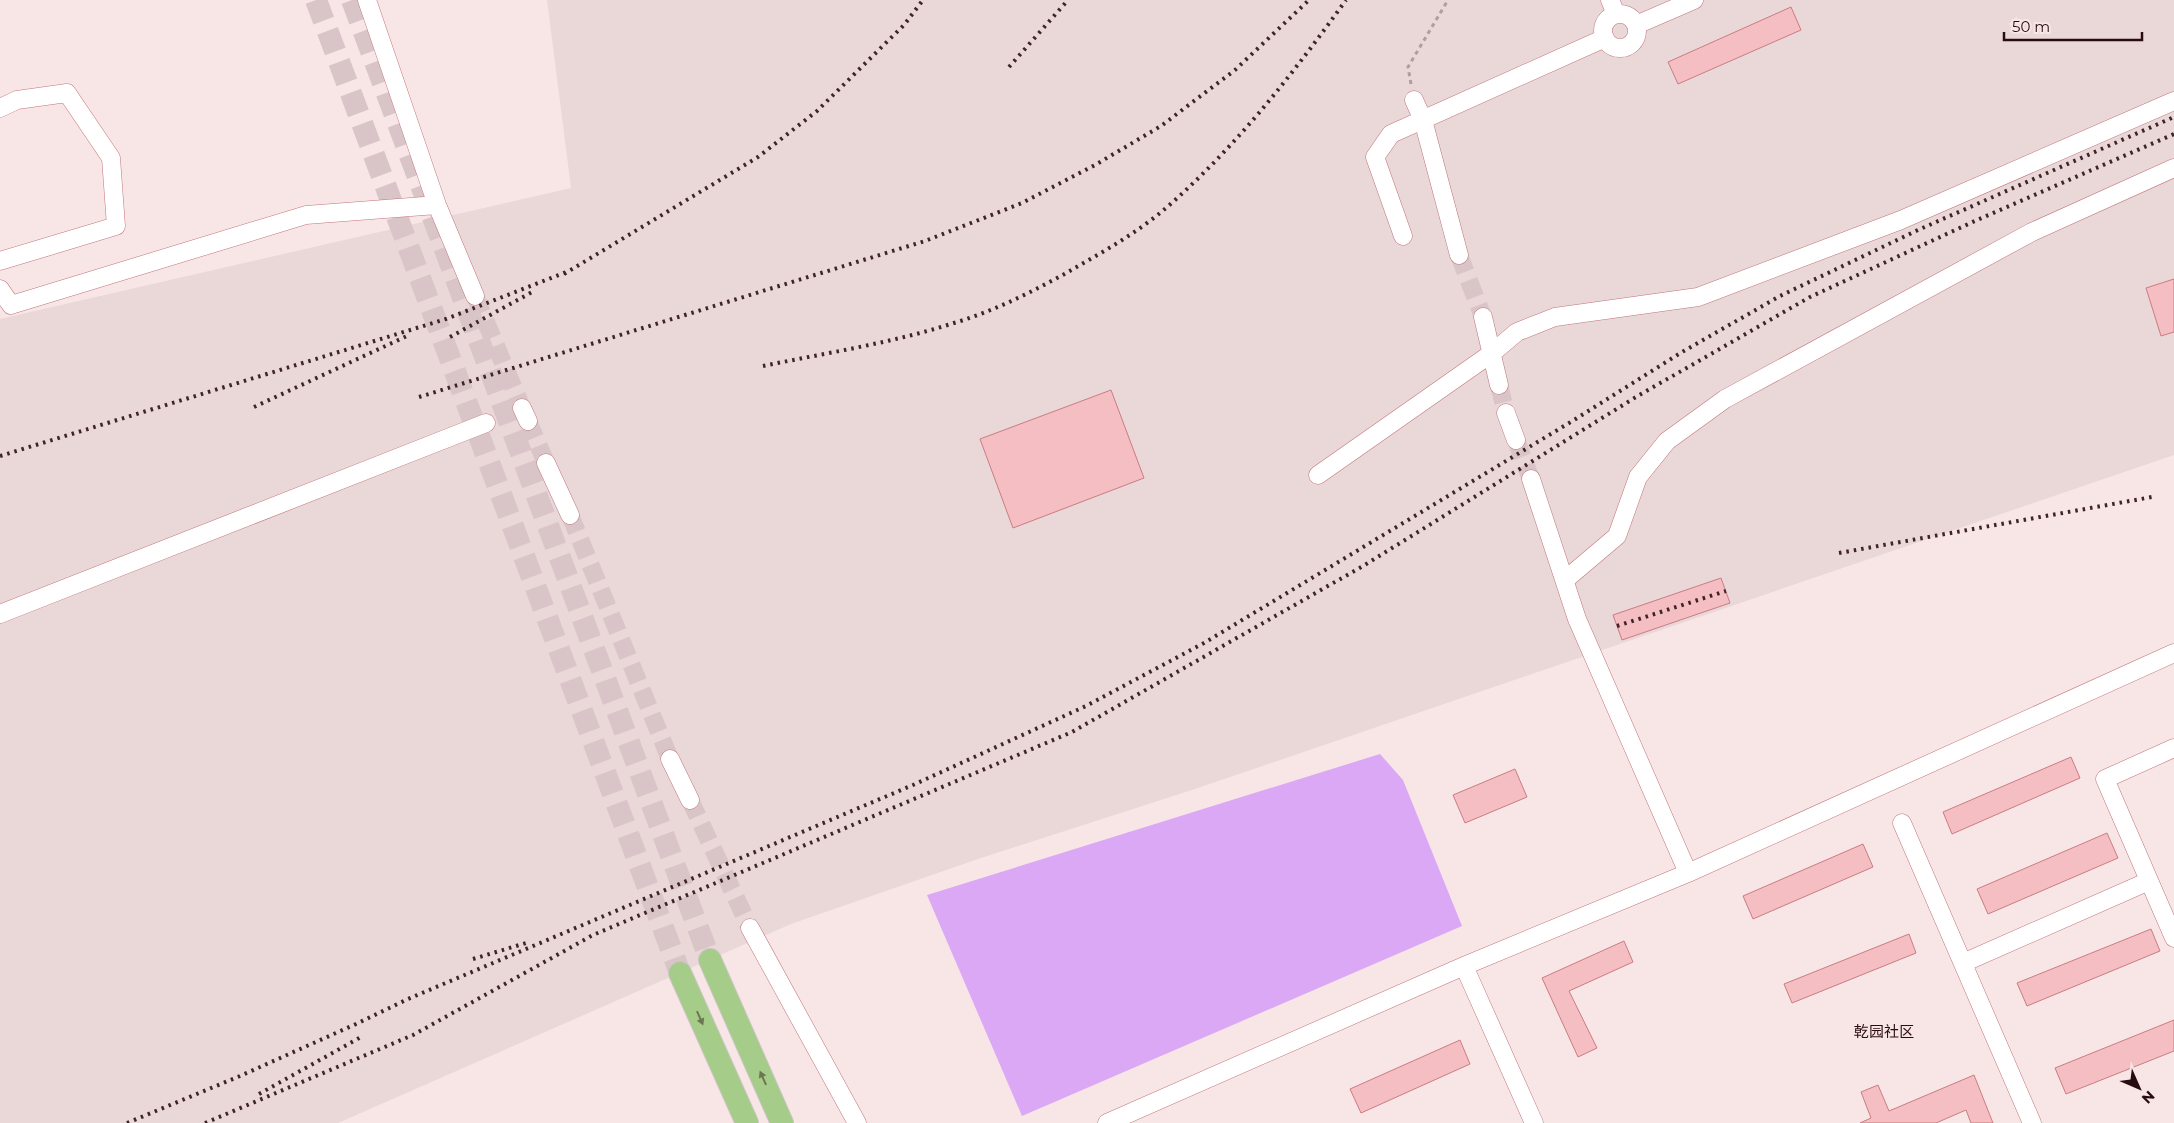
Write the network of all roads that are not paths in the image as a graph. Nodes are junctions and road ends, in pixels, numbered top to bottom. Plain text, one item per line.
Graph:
1 (367, 0) edge
2 (1694, 0) edge
3 (1613, 7) edge
4 (1636, 25) junction
5 (1605, 38) junction
6 (1414, 100) road end
7 (2174, 101) edge
8 (0, 108) edge
9 (1423, 120) junction
10 (2174, 168) edge
11 (437, 205) junction
12 (1403, 236) dead end
13 (1459, 255) tunnel mouth
14 (0, 261) edge
15 (0, 289) edge
16 (475, 296) tunnel mouth
17 (1483, 317) tunnel mouth
18 (1492, 353) junction
19 (1499, 385) tunnel mouth
20 (1506, 413) tunnel mouth
21 (486, 423) dead end
22 (1516, 440) tunnel mouth
23 (546, 463) tunnel mouth
24 (1318, 475) dead end
25 (1532, 479) tunnel mouth
26 (570, 515) tunnel mouth
27 (1565, 580) junction
28 (0, 614) edge
29 (2174, 653) edge
30 (2174, 748) edge
31 (670, 759) tunnel mouth
32 (690, 800) tunnel mouth
33 (1902, 823) dead end
34 (1688, 873) junction
35 (2149, 881) junction
36 (750, 928) tunnel mouth
37 (2174, 938) edge
38 (710, 960) tunnel mouth
39 (1963, 963) junction
40 (1464, 966) junction
41 (680, 973) tunnel mouth
42 (747, 1123) edge
43 (782, 1123) edge
44 (857, 1123) edge
45 (1107, 1123) edge
46 (1534, 1123) edge
47 (2032, 1123) edge

1 - 11 street
2 - 4 street
3 - 4 street
3 - 5 street
4 - 5 street
5 - 9 street
6 - 9 street
7 - 18 street
8 - 14 street
9 - 12 street
9 - 13 street
10 - 27 street
11 - 15 street
11 - 16 street
17 - 18 street
18 - 19 street
18 - 24 street
20 - 22 street
21 - 28 street
23 - 26 street
25 - 27 street
27 - 34 street
29 - 34 street
30 - 35 street
31 - 32 street
33 - 39 street
34 - 40 street
35 - 37 street
35 - 39 street
36 - 44 street
43 -> 38 main road
39 - 47 street
40 - 45 street
40 - 46 street
41 -> 42 main road

